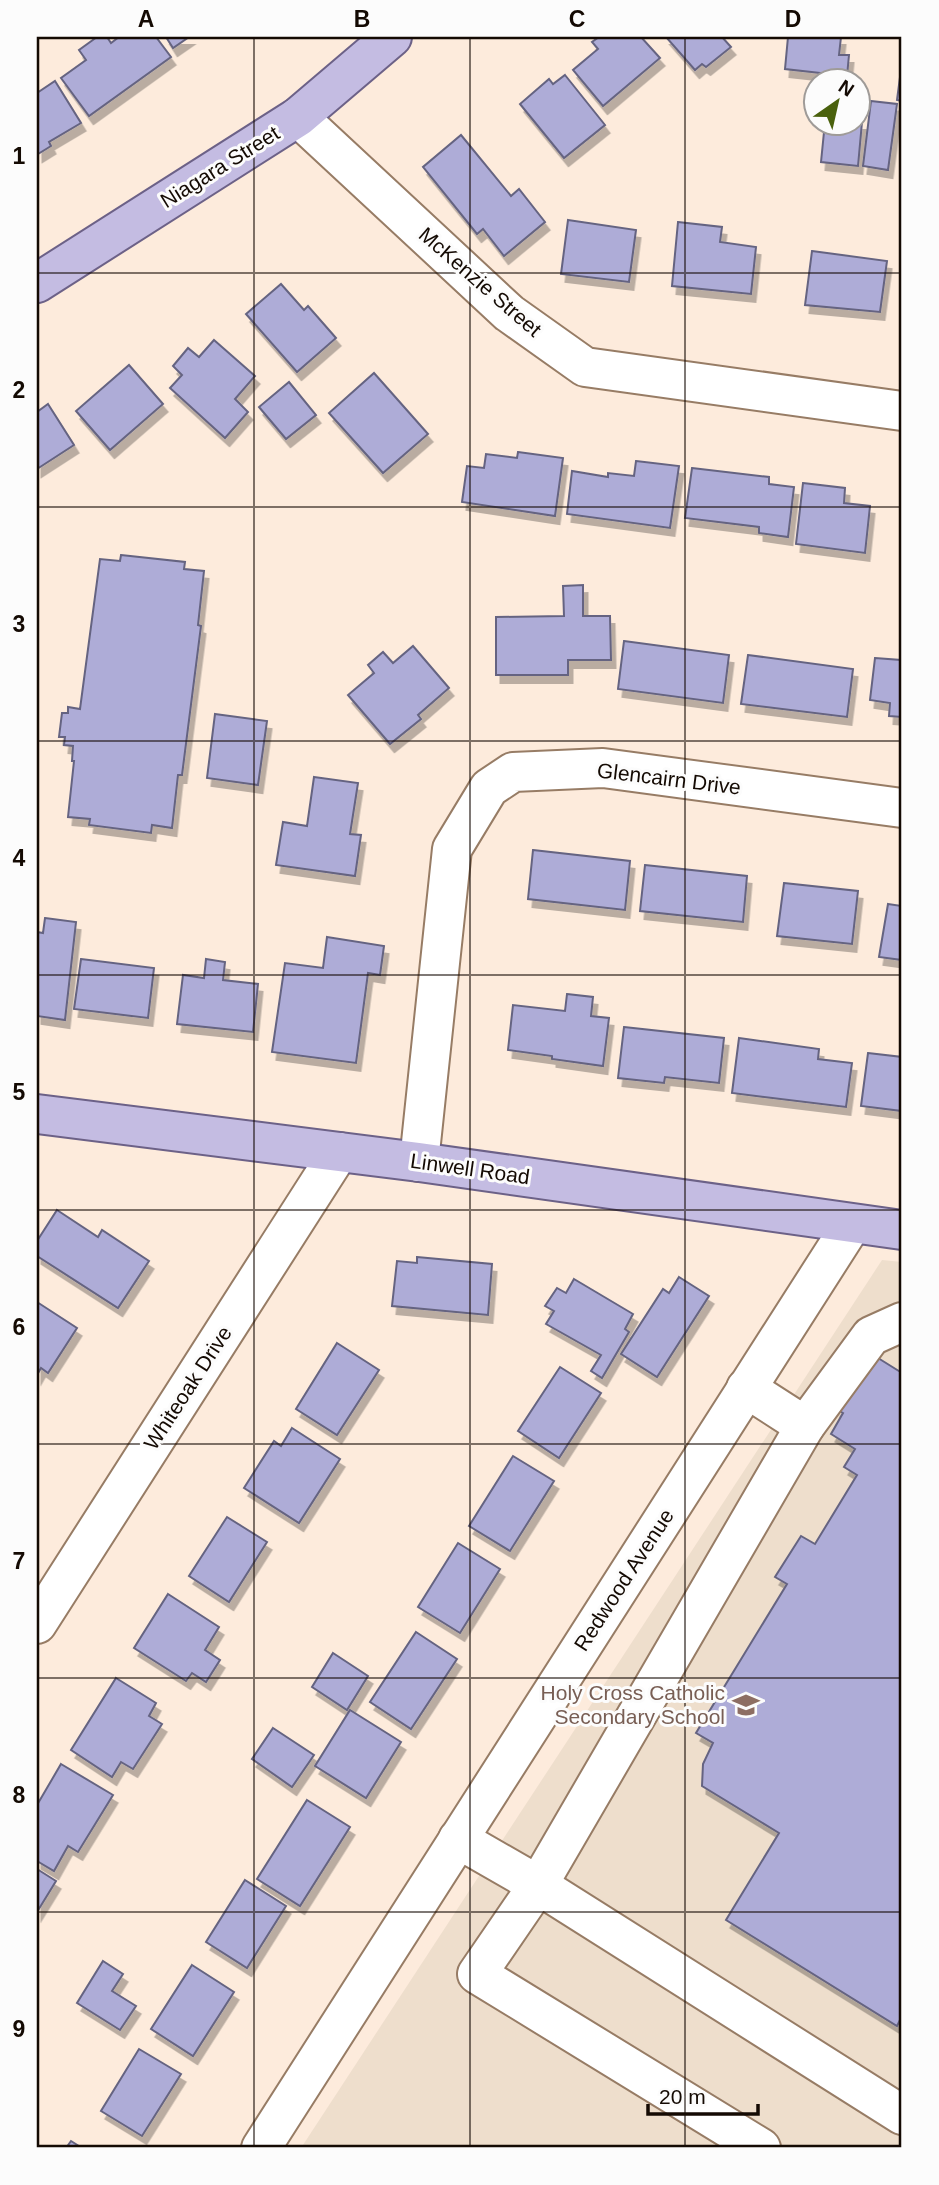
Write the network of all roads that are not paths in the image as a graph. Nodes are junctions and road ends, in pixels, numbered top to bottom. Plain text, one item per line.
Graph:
1 (392, 37) edge
2 (298, 117) junction
3 (37, 283) edge
4 (902, 411) edge
5 (902, 808) edge
6 (37, 1114) edge
7 (339, 1152) junction
8 (419, 1162) junction
9 (852, 1224) junction
10 (902, 1230) edge
11 (902, 1322) edge
12 (746, 1388) junction
13 (805, 1426) junction
14 (37, 1625) edge
15 (458, 1839) junction
16 (538, 1885) junction
17 (902, 2115) edge
18 (261, 2148) edge
19 (761, 2148) edge

1 - 2 main road, Niagara Street
2 - 3 main road, Niagara Street
2 - 4 street, McKenzie Street
5 - 8 street, Glencairn Drive
6 - 7 main road, Linwell Road
7 - 8 main road, Linwell Road
7 - 14 street, Whiteoak Drive
8 - 9 main road, Linwell Road
9 - 10 main road, Linwell Road
9 - 12 street, Redwood Avenue
11 - 13 street
12 - 13 street
12 - 15 street, Redwood Avenue
13 - 16 street
15 - 16 street
15 - 18 street, Redwood Avenue
16 - 17 street
16 - 19 street

